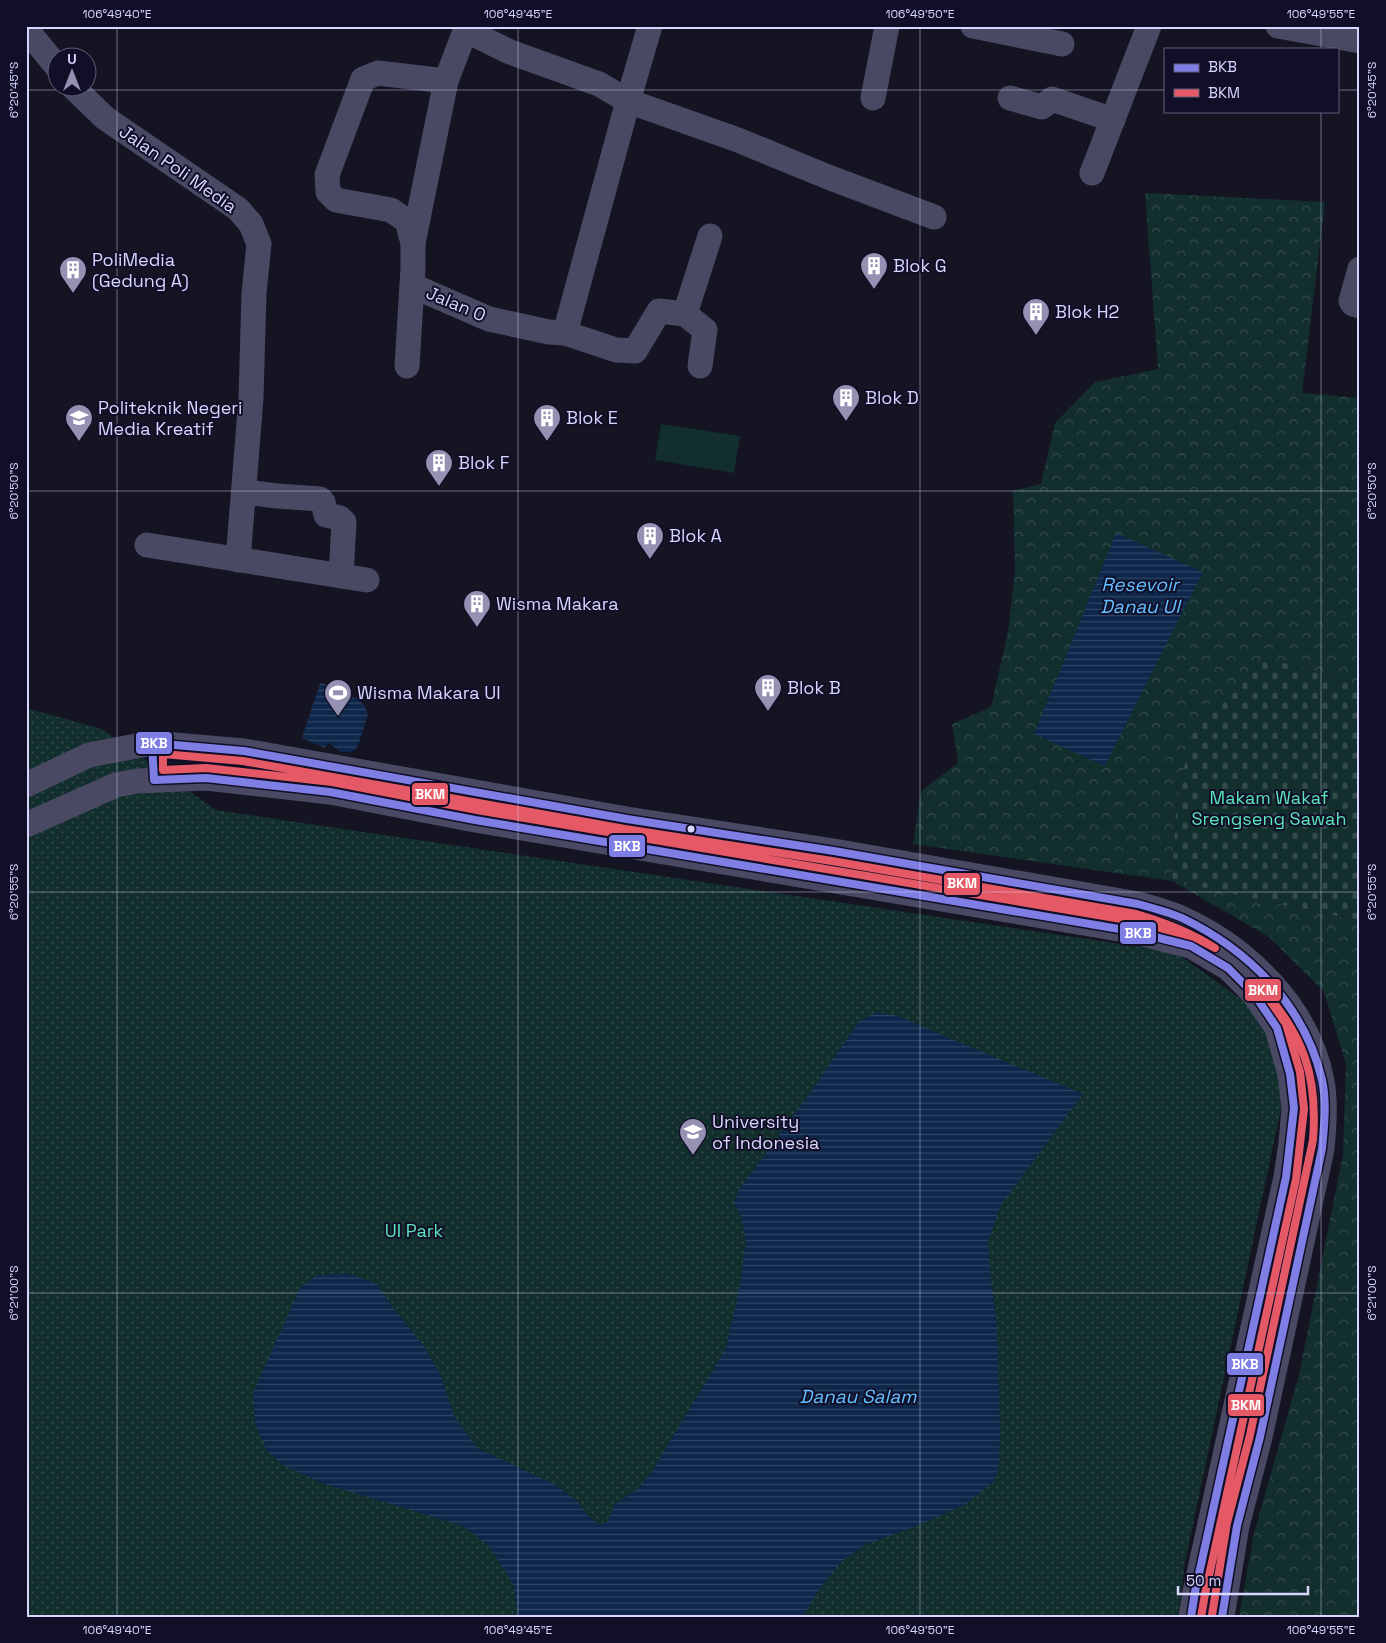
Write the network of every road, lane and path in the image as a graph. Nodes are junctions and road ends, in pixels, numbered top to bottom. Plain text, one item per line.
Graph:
1 (886, 26) edge
2 (973, 26) edge
3 (1149, 26) edge
4 (1278, 26) edge
5 (466, 28) edge
6 (645, 28) edge
7 (26, 29) edge
8 (1360, 41) edge
9 (1062, 44) dead end
10 (48, 56) edge
11 (446, 80) junction
12 (84, 98) edge
13 (873, 98) dead end
14 (1010, 98) dead end
15 (628, 101) junction
16 (1113, 120) junction
17 (1092, 173) dead end
18 (934, 216) dead end
19 (710, 236) dead end
20 (413, 243) junction
21 (1360, 269) edge
22 (413, 286) junction
23 (1360, 306) edge
24 (685, 314) junction
25 (565, 333) junction
26 (407, 366) dead end
27 (700, 366) dead end
28 (244, 492) junction
29 (147, 545) dead end
30 (238, 560) junction
31 (341, 576) junction
32 (367, 580) dead end
33 (152, 743) junction
34 (154, 780) junction
35 (26, 784) edge
36 (26, 825) edge
37 (963, 874) junction
38 (958, 901) junction
39 (1191, 1617) edge
40 (1222, 1617) edge

1 - 13 street
2 - 9 street
3 - 16 street
4 - 8 street
5 - 11 street
5 - 15 street
6 - 15 street
7 - 10 street
11 - 20 street
11 - 20 street, Jalan O
12 - 28 street, Jalan Poli Media
14 - 16 street
15 - 18 street
15 - 25 street
16 - 17 street
19 - 24 street
20 - 22 street, Jalan O
21 - 23 street
22 - 25 street, Jalan O
22 - 26 street
24 - 25 street, Jalan O
24 - 27 street
28 - 30 street, Jalan Poli Media
28 - 31 street
29 - 30 street
30 - 31 street
31 - 32 street
33 - 34 street
33 - 35 street
33 - 37 street
34 - 36 street
34 - 38 street
37 - 38 street
37 - 40 street
38 - 39 street

